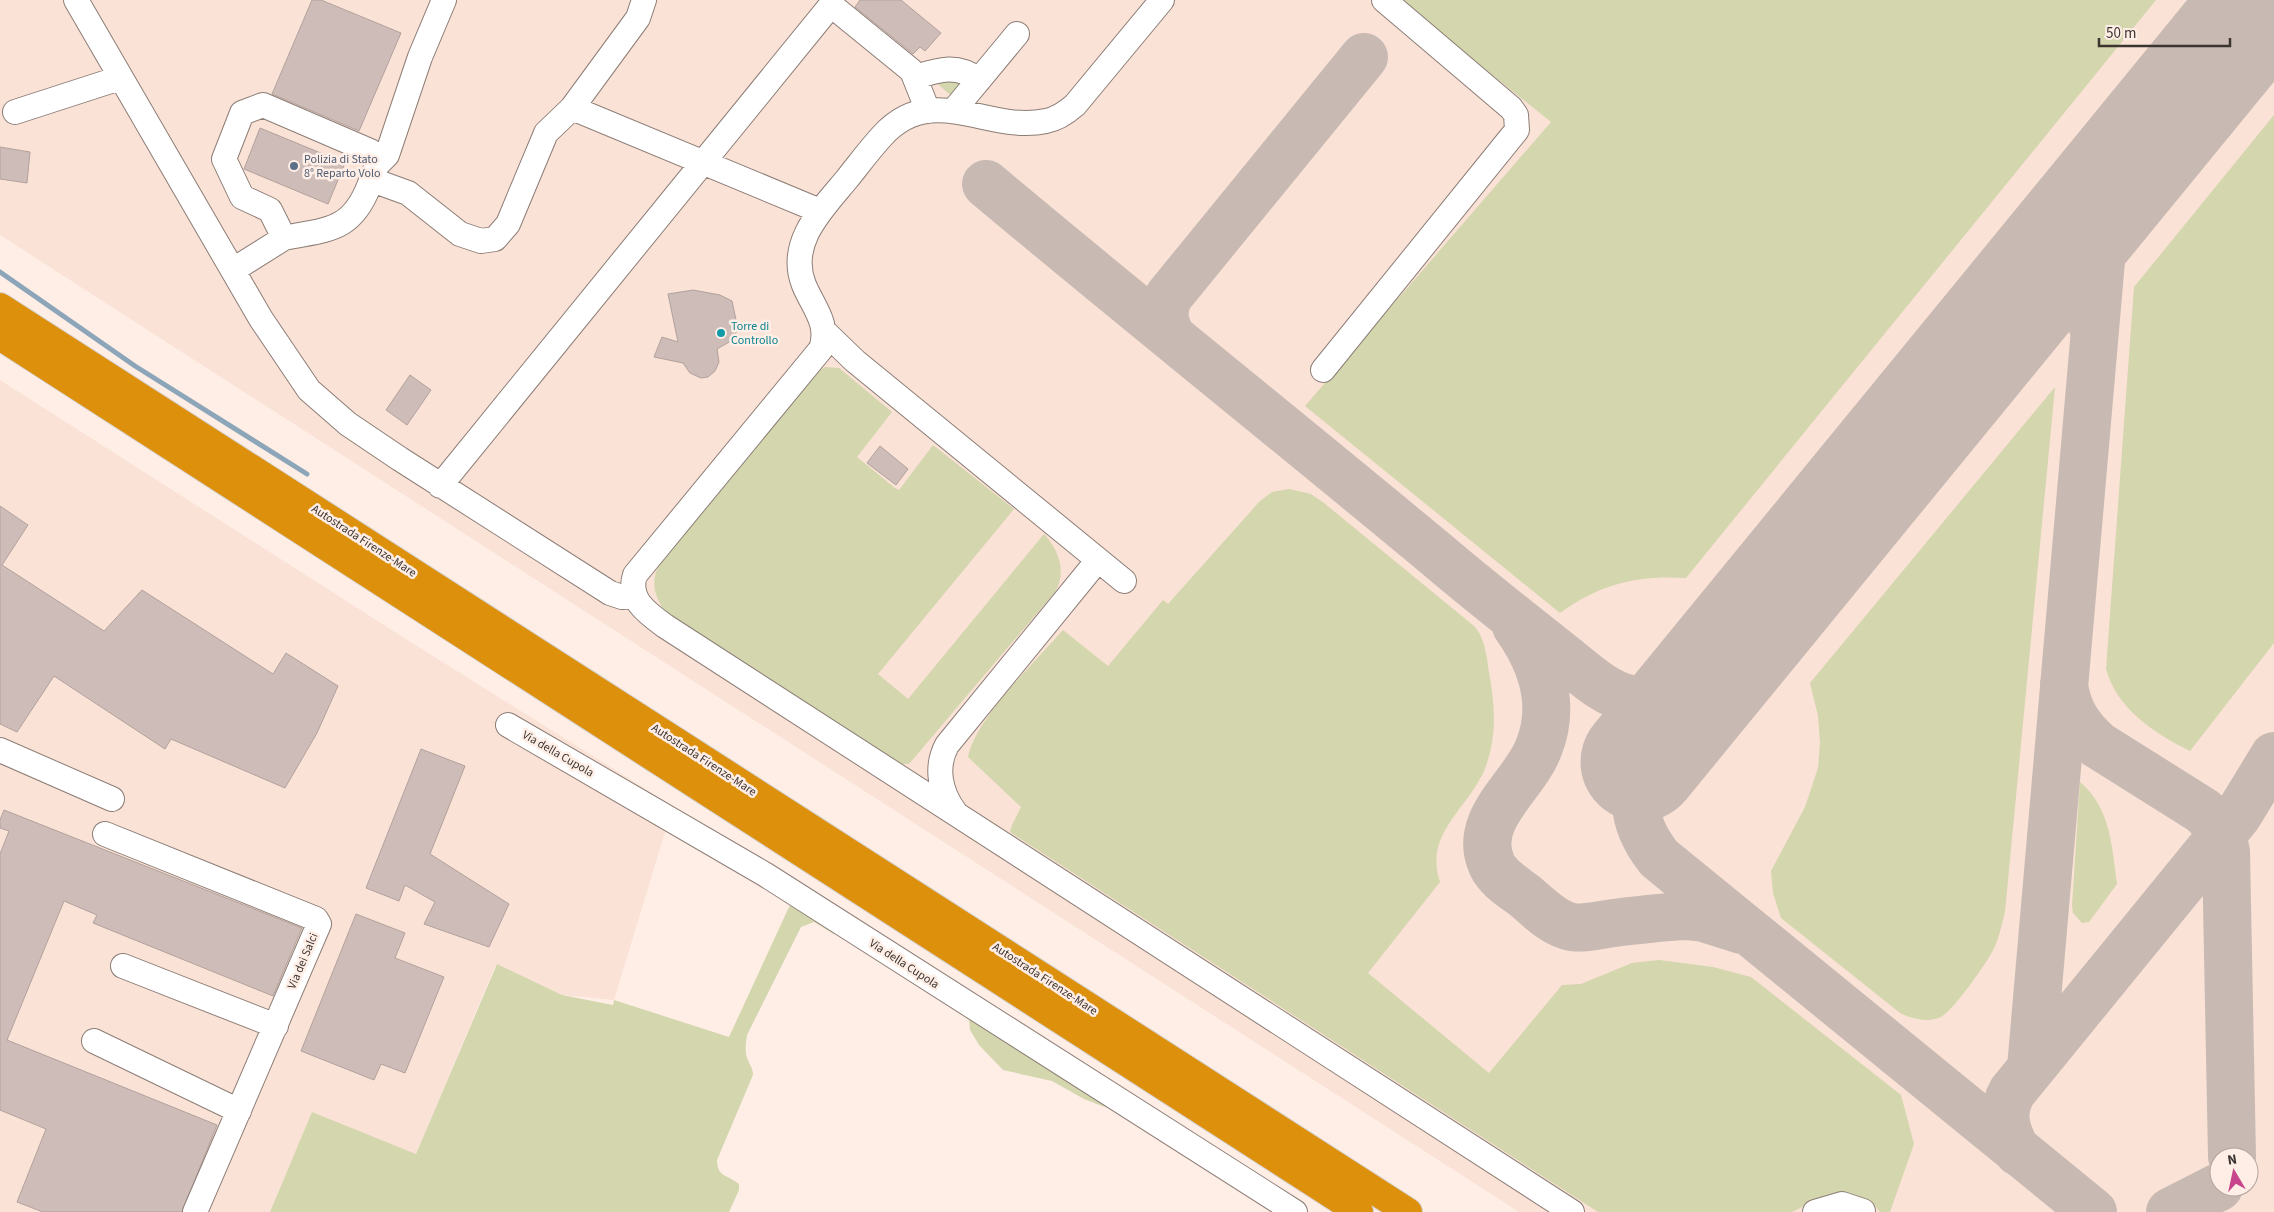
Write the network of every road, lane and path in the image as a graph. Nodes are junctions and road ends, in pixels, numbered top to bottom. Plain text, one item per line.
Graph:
1 (76, 0) edge
2 (444, 0) edge
3 (644, 0) edge
4 (1162, 0) edge
5 (1384, 0) edge
6 (833, 2) edge
7 (1017, 34) dead end
8 (916, 77) junction
9 (120, 78) junction
10 (979, 80) junction
11 (572, 108) junction
12 (954, 110) junction
13 (928, 111) junction
14 (15, 112) dead end
15 (703, 164) junction
16 (375, 172) junction
17 (820, 211) junction
18 (284, 238) junction
19 (233, 270) junction
20 (0, 307) edge
21 (825, 332) junction
22 (0, 336) edge
23 (1323, 370) dead end
24 (440, 486) junction
25 (1098, 560) junction
26 (1124, 581) dead end
27 (634, 596) junction
28 (508, 725) dead end
29 (0, 750) edge
30 (112, 799) dead end
31 (957, 814) junction
32 (105, 834) dead end
33 (124, 966) dead end
34 (276, 1026) junction
35 (94, 1041) dead end
36 (239, 1111) junction
37 (1864, 1211) edge
38 (194, 1212) edge
39 (1294, 1212) edge
40 (1359, 1212) edge
41 (1408, 1212) edge
42 (1572, 1212) edge
43 (1815, 1212) edge

1 - 9 street
2 - 16 street
3 - 11 street
4 - 12 street
5 - 23 street
6 - 8 street
6 - 15 street
7 - 10 street
8 - 10 street
8 - 13 street
9 - 14 street
9 - 19 street
10 - 12 street
11 - 15 street
11 - 16 street
12 - 13 street
13 - 17 street
15 - 17 street
15 - 24 street
16 - 18 street
16 - 18 street
17 - 21 street
18 - 19 street
19 - 24 street
20 - 41 highway, Autostrada Firenze-Mare
21 - 25 street
21 - 27 street
22 - 40 highway, Autostrada Firenze-Mare
24 - 27 street
25 - 26 street
25 - 31 street
27 - 31 street
28 - 39 street, Via della Cupola
29 - 30 street
31 - 42 street
32 - 34 street, Via dei Salci
33 - 34 street
34 - 36 street, Via dei Salci
35 - 36 street
36 - 38 street, Via dei Salci
37 - 43 street

